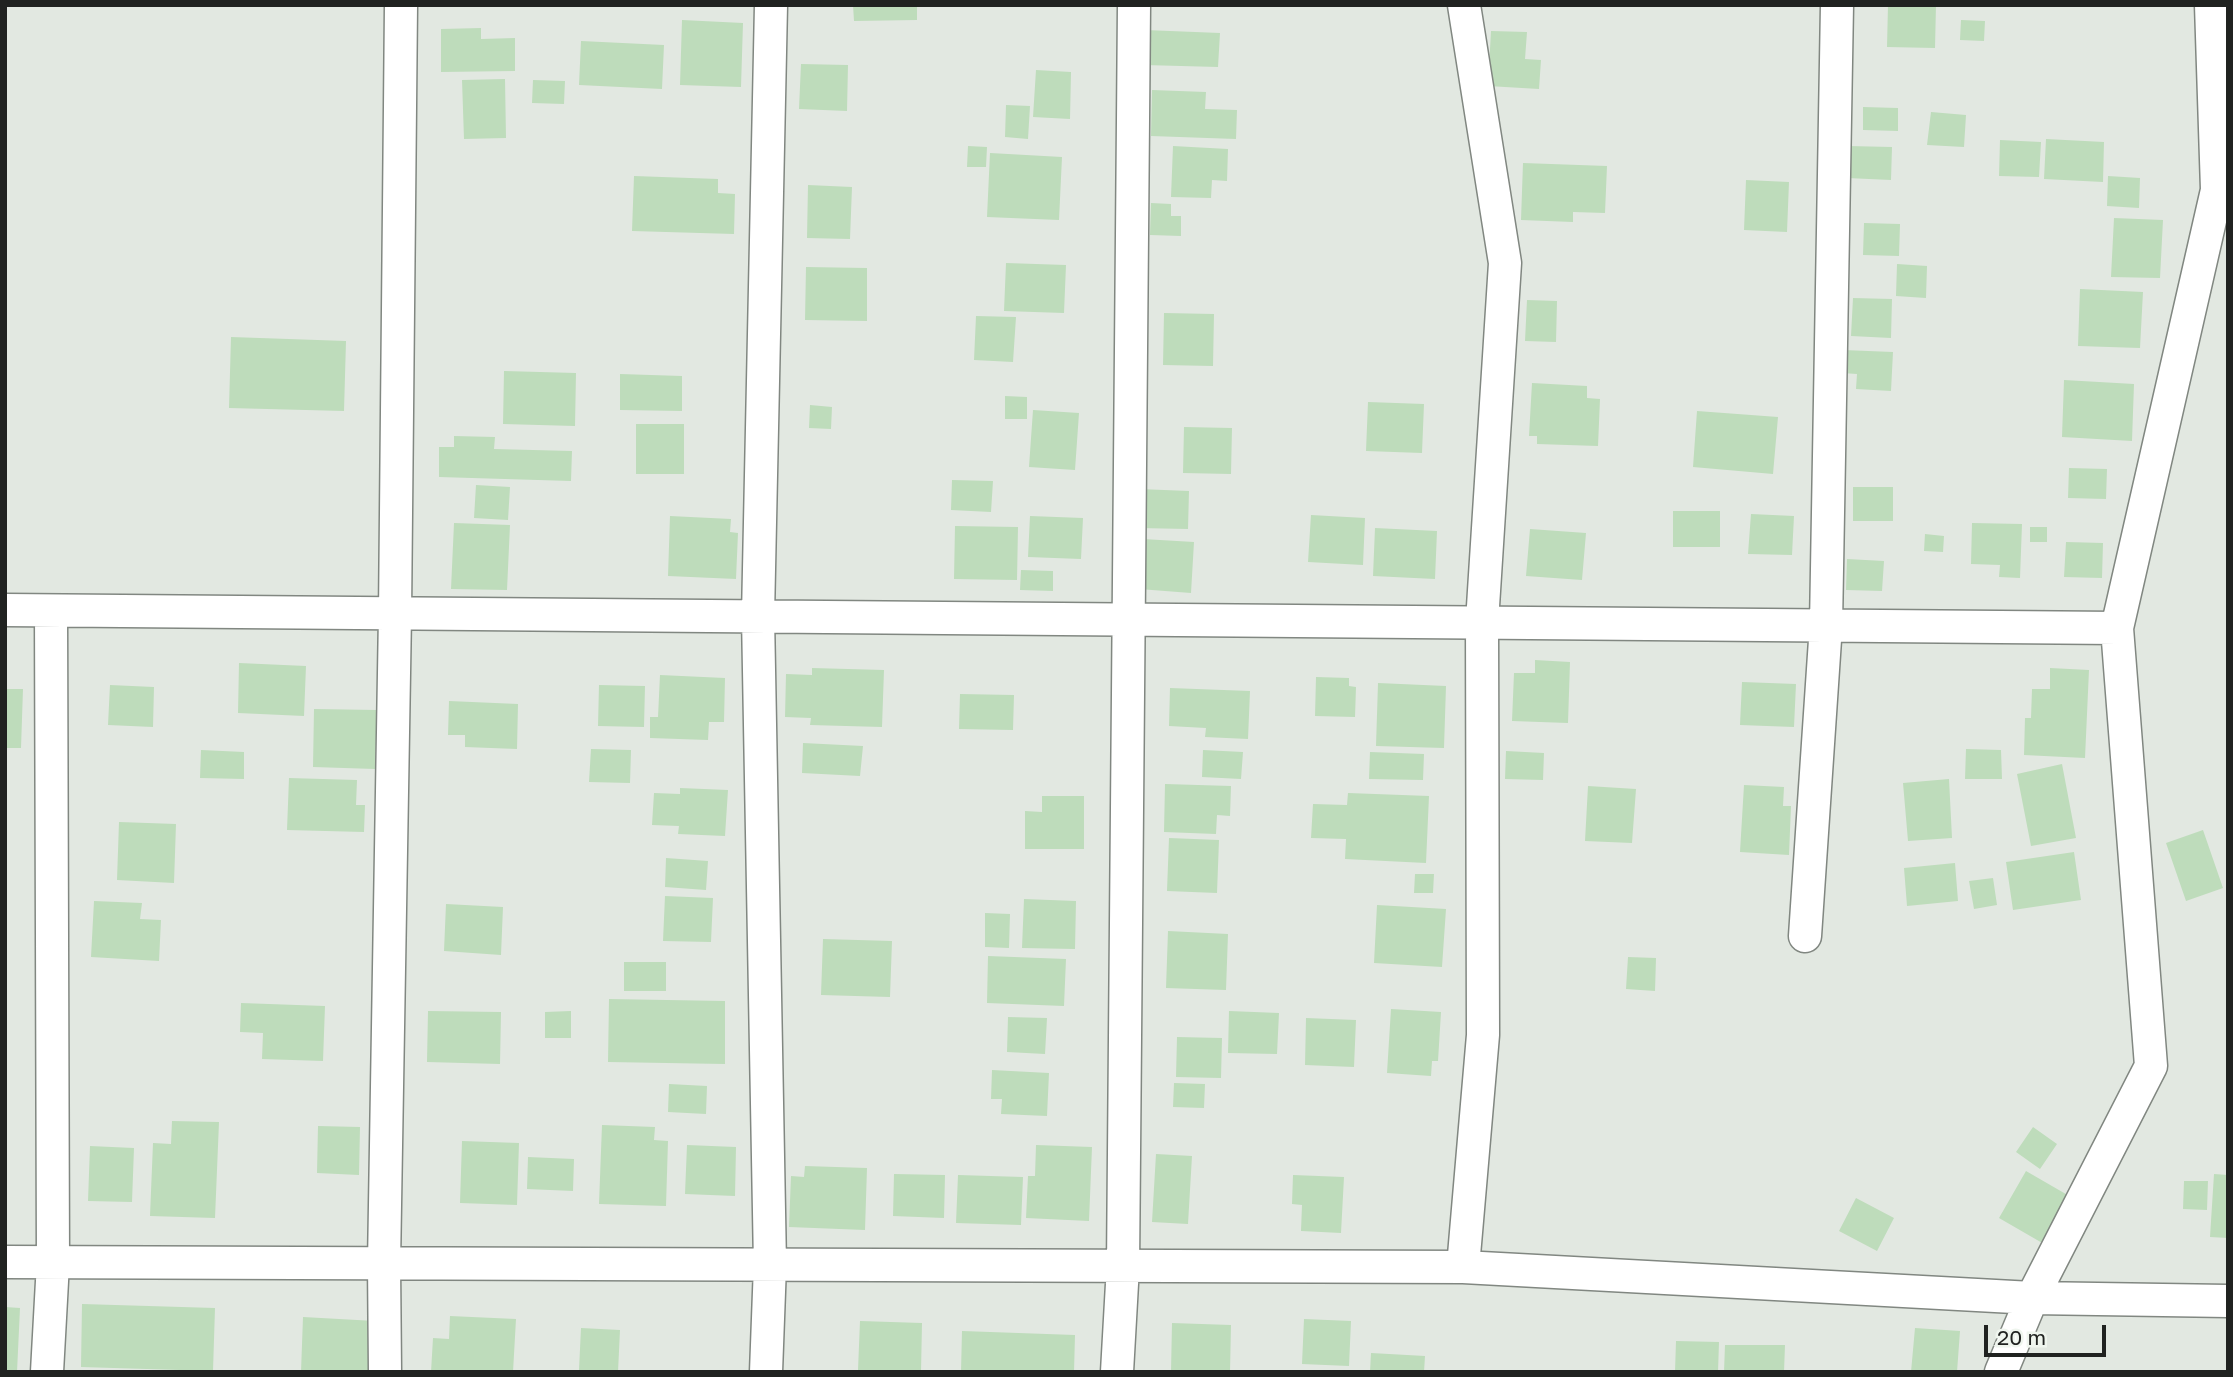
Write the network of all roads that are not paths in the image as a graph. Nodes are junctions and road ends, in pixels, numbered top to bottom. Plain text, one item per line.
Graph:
1 (401, 5) edge
2 (771, 5) edge
3 (1134, 5) edge
4 (1464, 5) edge
5 (1837, 5) edge
6 (2211, 5) edge
7 (5, 610) edge
8 (51, 611) junction
9 (395, 614) junction
10 (758, 616) junction
11 (1127, 620) junction
12 (1482, 622) junction
13 (1826, 625) junction
14 (2117, 628) junction
15 (1805, 936) dead end
16 (5, 1262) edge
17 (53, 1262) junction
18 (384, 1264) junction
19 (771, 1265) junction
20 (1123, 1266) junction
21 (1463, 1267) junction
22 (2032, 1298) junction
23 (2228, 1301) edge
24 (47, 1372) edge
25 (386, 1372) edge
26 (766, 1372) edge
27 (1117, 1372) edge
28 (2001, 1372) edge

1 - 9 street
2 - 10 street
3 - 11 street
4 - 12 street
5 - 13 street
6 - 14 street
7 - 8 street
8 - 9 street
8 - 17 street
9 - 10 street
9 - 18 street
10 - 11 street
10 - 19 street
11 - 12 street
11 - 20 street
12 - 13 street
12 - 21 street
13 - 14 street
13 - 15 street
14 - 22 street
16 - 17 street
17 - 18 street
17 - 24 street
18 - 19 street
18 - 25 street
19 - 20 street
19 - 26 street
20 - 21 street
20 - 27 street
21 - 22 street
22 - 23 street
22 - 28 street

